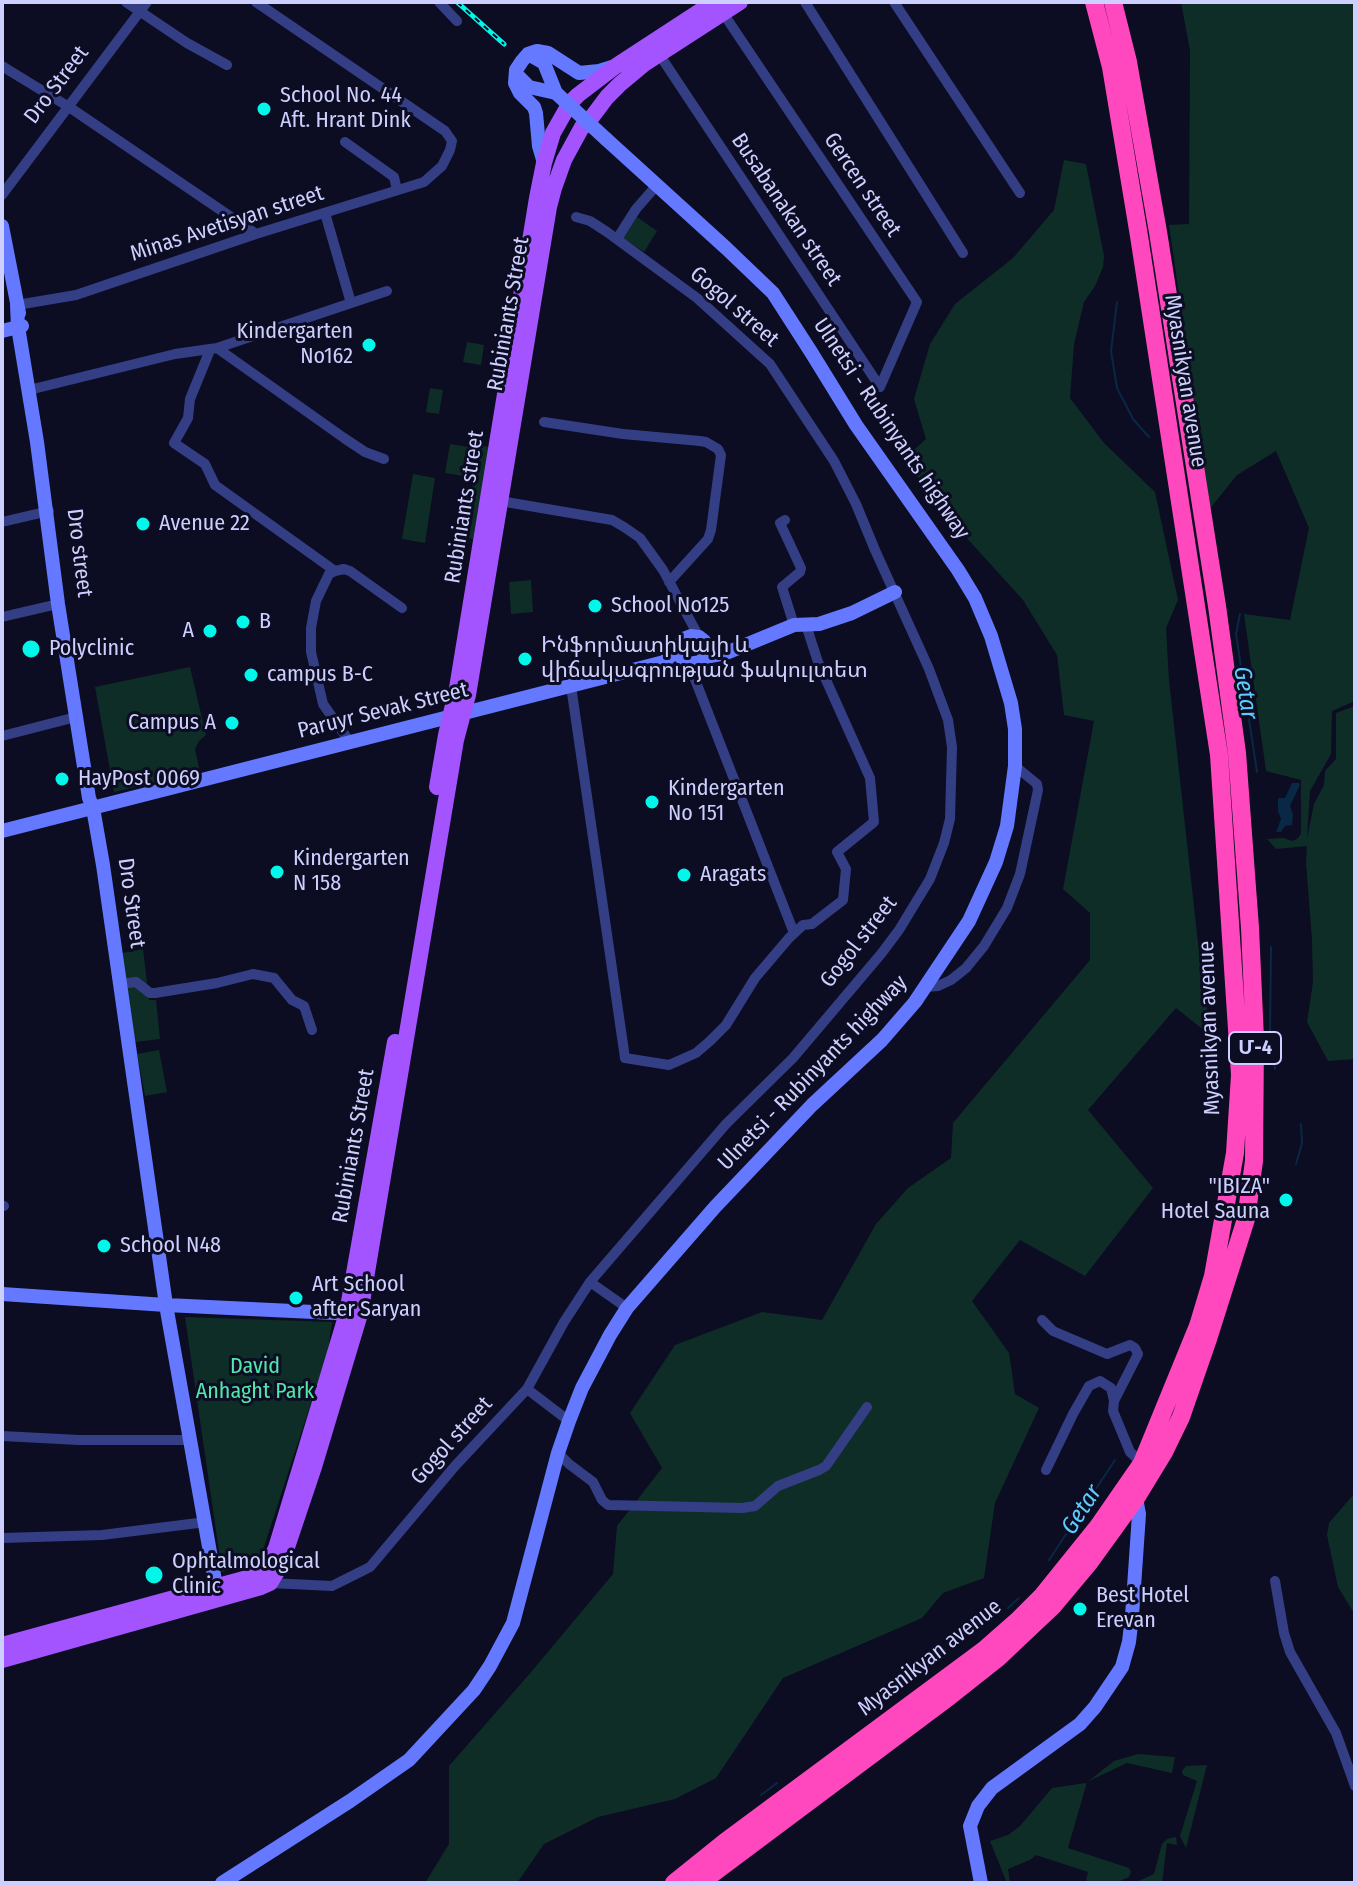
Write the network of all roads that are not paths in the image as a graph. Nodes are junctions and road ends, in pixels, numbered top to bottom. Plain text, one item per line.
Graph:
1 (126, 2) edge
2 (256, 2) edge
3 (439, 2) edge
4 (740, 2) edge
5 (805, 2) edge
6 (894, 2) edge
7 (1094, 2) edge
8 (1113, 2) edge
9 (143, 6) edge
10 (718, 8) edge
11 (457, 21) dead end
12 (528, 54) junction
13 (659, 54) junction
14 (227, 65) dead end
15 (2, 66) edge
16 (616, 66) junction
17 (515, 73) junction
18 (556, 93) junction
19 (581, 93) junction
20 (69, 107) junction
21 (598, 109) junction
22 (563, 113) junction
23 (582, 127) junction
24 (345, 142) dead end
25 (544, 163) junction
26 (657, 185) junction
27 (397, 190) junction
28 (1020, 193) dead end
29 (2, 195) edge
30 (325, 213) junction
31 (576, 217) dead end
32 (2, 226) edge
33 (256, 234) junction
34 (617, 239) junction
35 (963, 253) dead end
36 (387, 291) dead end
37 (351, 303) junction
38 (17, 305) junction
39 (20, 327) junction
40 (2, 331) edge
41 (214, 349) junction
42 (880, 387) joint
43 (31, 390) junction
44 (544, 422) dead end
45 (384, 459) dead end
46 (500, 501) junction
47 (49, 511) junction
48 (785, 520) dead end
49 (2, 522) edge
50 (335, 571) junction
51 (669, 582) junction
52 (895, 592) junction
53 (58, 604) junction
54 (402, 608) dead end
55 (2, 617) edge
56 (800, 625) junction
57 (696, 655) junction
58 (571, 690) junction
59 (76, 717) junction
60 (455, 719) junction
61 (2, 736) edge
62 (353, 742) junction
63 (1015, 766) junction
64 (94, 811) junction
65 (2, 831) edge
66 (2, 839) edge
67 (794, 933) junction
68 (119, 984) junction
69 (926, 987) junction
70 (312, 1030) dead end
71 (590, 1282) junction
72 (2, 1294) edge
73 (166, 1305) junction
74 (627, 1308) junction
75 (354, 1314) junction
76 (1042, 1320) dead end
77 (527, 1389) junction
78 (1114, 1401) junction
79 (867, 1407) dead end
80 (569, 1421) junction
81 (2, 1436) edge
82 (191, 1440) junction
83 (558, 1453) junction
84 (1142, 1463) junction
85 (1046, 1470) dead end
86 (1136, 1498) junction
87 (206, 1522) junction
88 (2, 1538) edge
89 (266, 1577) junction
90 (1275, 1581) dead end
91 (216, 1586) junction
92 (2, 1645) edge
93 (2, 1660) edge
94 (1355, 1786) edge
95 (222, 1883) edge
96 (674, 1883) edge
97 (700, 1883) edge
98 (981, 1883) edge

1 - 9 street
2 - 27 street, Minas Avetisyan street
3 - 11 street
4 - 10 main road, Rubiniants Street
5 - 35 street
6 - 28 street
7 - 84 highway, Myasnikyan avenue / Մ-4
8 - 86 highway, Myasnikyan avenue / Մ-4
9 - 14 street
9 - 20 street, Dro Street
10 - 13 main road, Rubiniants Street
10 - 16 main road, Rubiniants street
10 - 42 street, Gercen street
12 - 16 street
12 - 17 street
12 - 18 street
13 - 21 main road, Rubiniants Street
13 - 42 street, Busabanakan street
15 - 20 street
16 - 19 main road, Rubiniants street
17 - 18 street
17 - 25 street
18 - 26 street, Ulnetsi - Rubinyants highway, bridge
19 - 21 main road
19 - 22 main road, Rubiniants street
20 - 29 street, Dro Street
20 - 33 street
21 - 23 main road, Rubiniants Street
22 - 23 main road
22 - 25 main road, Rubiniants street
23 - 46 main road, Rubiniants Street
24 - 27 street
25 - 60 main road, Rubiniants street
26 - 34 street
26 - 63 street, Ulnetsi - Rubinyants highway
27 - 30 street, Minas Avetisyan street
30 - 33 street, Minas Avetisyan street
30 - 37 street
31 - 34 street, Gogol street
32 - 38 street
33 - 38 street, Minas Avetisyan street
34 - 52 street, Gogol street
36 - 37 street
37 - 41 street
38 - 39 street
39 - 40 street
39 - 43 street
41 - 43 street
41 - 45 street
41 - 50 street
43 - 47 street, Dro Street
44 - 51 street
46 - 51 street
46 - 60 main road, Rubiniants Street
47 - 49 street
47 - 53 street, Dro Street
47 - 64 street, Dro street
48 - 56 street
50 - 54 street
50 - 62 street
51 - 57 street
52 - 56 street, Paruyr Sevak Street
52 - 71 street, Gogol street
53 - 55 street
53 - 59 street, Dro Street
56 - 57 street, Paruyr Sevak Street
56 - 67 street
57 - 58 street, Paruyr Sevak Street
57 - 67 street
58 - 60 street, Paruyr Sevak Street
58 - 67 street
59 - 61 street
59 - 64 street, Dro Street
60 - 62 street, Paruyr Sevak Street
60 - 64 street, Paruyr Sevak Street
60 - 75 main road, Rubiniants Street
62 - 64 street, Paruyr Sevak Street
63 - 69 street, Ulnetsi - Rubinyants highway
63 - 69 street
64 - 65 street
64 - 66 street, Paruyr Sevak Street
64 - 68 street, Dro Street
68 - 70 street
68 - 73 street, Dro Street
69 - 74 street, Ulnetsi - Rubinyants highway
71 - 74 street
71 - 77 street, Gogol street
72 - 73 street
73 - 75 street
73 - 82 street, Dro Street
74 - 80 street, Ulnetsi - Rubinyants highway
75 - 89 main road, Rubiniants Street
76 - 78 street
77 - 80 street
77 - 89 street, Gogol street
78 - 84 street
78 - 85 street
79 - 83 street
80 - 83 street, Ulnetsi - Rubinyants highway
81 - 82 street
82 - 87 street, Dro Street
83 - 95 street, Ulnetsi - Rubinyants highway
84 - 96 highway, Myasnikyan avenue / Մ-4
86 - 97 highway, Myasnikyan avenue / Մ-4
86 - 98 street
87 - 88 street
87 - 91 street, Dro Street
89 - 91 main road
89 - 93 main road
90 - 94 street
91 - 92 main road

